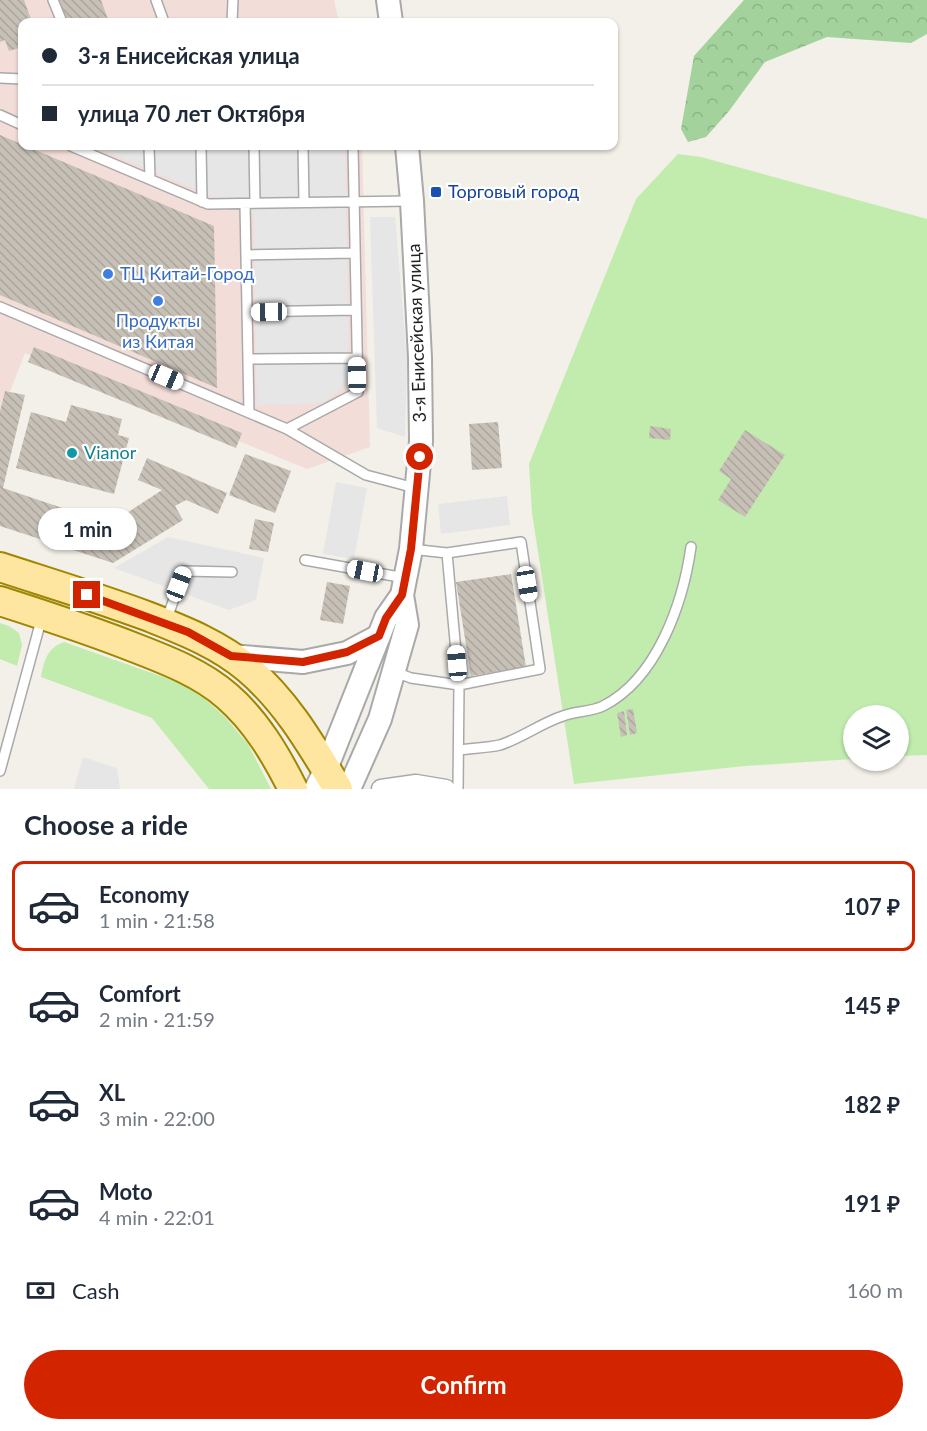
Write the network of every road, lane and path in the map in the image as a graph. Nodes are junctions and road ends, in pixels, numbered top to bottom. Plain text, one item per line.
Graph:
1 (53, 0) edge
2 (156, 0) edge
3 (233, 0) edge
4 (388, 0) edge
5 (60, 18) edge
6 (163, 18) edge
7 (232, 18) edge
8 (391, 18) edge
9 (0, 78) edge
10 (18, 79) edge
11 (0, 115) edge
12 (18, 123) edge
13 (81, 150) edge
14 (98, 150) edge
15 (149, 150) edge
16 (201, 150) edge
17 (254, 150) edge
18 (303, 150) edge
19 (353, 150) edge
20 (407, 150) edge
21 (99, 157) junction
22 (150, 179) junction
23 (412, 201) junction
24 (202, 202) junction
25 (304, 202) junction
26 (354, 202) junction
27 (250, 204) junction
28 (355, 253) junction
29 (246, 255) junction
30 (0, 307) edge
31 (356, 310) junction
32 (247, 312) junction
33 (357, 358) junction
34 (248, 359) junction
35 (249, 413) junction
36 (287, 429) junction
37 (418, 489) junction
38 (691, 547) dead end
39 (411, 549) junction
40 (447, 553) junction
41 (305, 560) dead end
42 (0, 567) edge
43 (232, 572) dead end
44 (404, 587) junction
45 (0, 601) edge
46 (43, 615) junction
47 (165, 623) junction
48 (379, 636) junction
49 (231, 656) junction
50 (394, 672) junction
51 (459, 685) junction
52 (459, 750) junction
53 (0, 771) edge
54 (326, 782) edge
55 (293, 789) edge
56 (350, 789) edge
57 (381, 789) edge
58 (446, 789) edge
59 (458, 789) edge

1 - 5 lane
2 - 6 lane
3 - 7 lane
4 - 8 street
9 - 10 lane
11 - 12 lane
13 - 21 lane
14 - 21 lane
15 - 22 lane
16 - 24 lane
17 - 27 lane
18 - 25 lane
19 - 26 lane
20 - 23 street, 3-я Енисейская улица
21 - 22 lane
22 - 24 lane
23 - 26 lane
23 - 37 street, 3-я Енисейская улица
24 - 27 lane
25 - 26 lane
25 - 27 lane
26 - 28 lane
27 - 29 lane
28 - 29 lane
28 - 31 lane
29 - 32 lane
30 - 35 lane
31 - 32 lane
31 - 33 lane
32 - 34 lane
33 - 34 lane
33 - 36 lane
34 - 35 lane
35 - 36 lane
36 - 37 lane
37 - 39 street, 3-я Енисейская улица
38 - 52 lane
39 - 40 lane
39 - 44 street, 3-я Енисейская улица
40 - 51 lane
40 - 51 lane
41 - 44 lane
42 - 47 main road
43 - 47 lane
44 - 48 street, 3-я Енисейская улица
44 - 50 street
45 - 46 main road
46 - 53 lane
46 - 55 main road
47 - 49 main road
48 - 49 street
48 - 54 street, 3-я Енисейская улица
49 - 54 main road
50 - 51 lane
50 - 56 street
51 - 52 lane
52 - 59 lane
57 - 58 street

